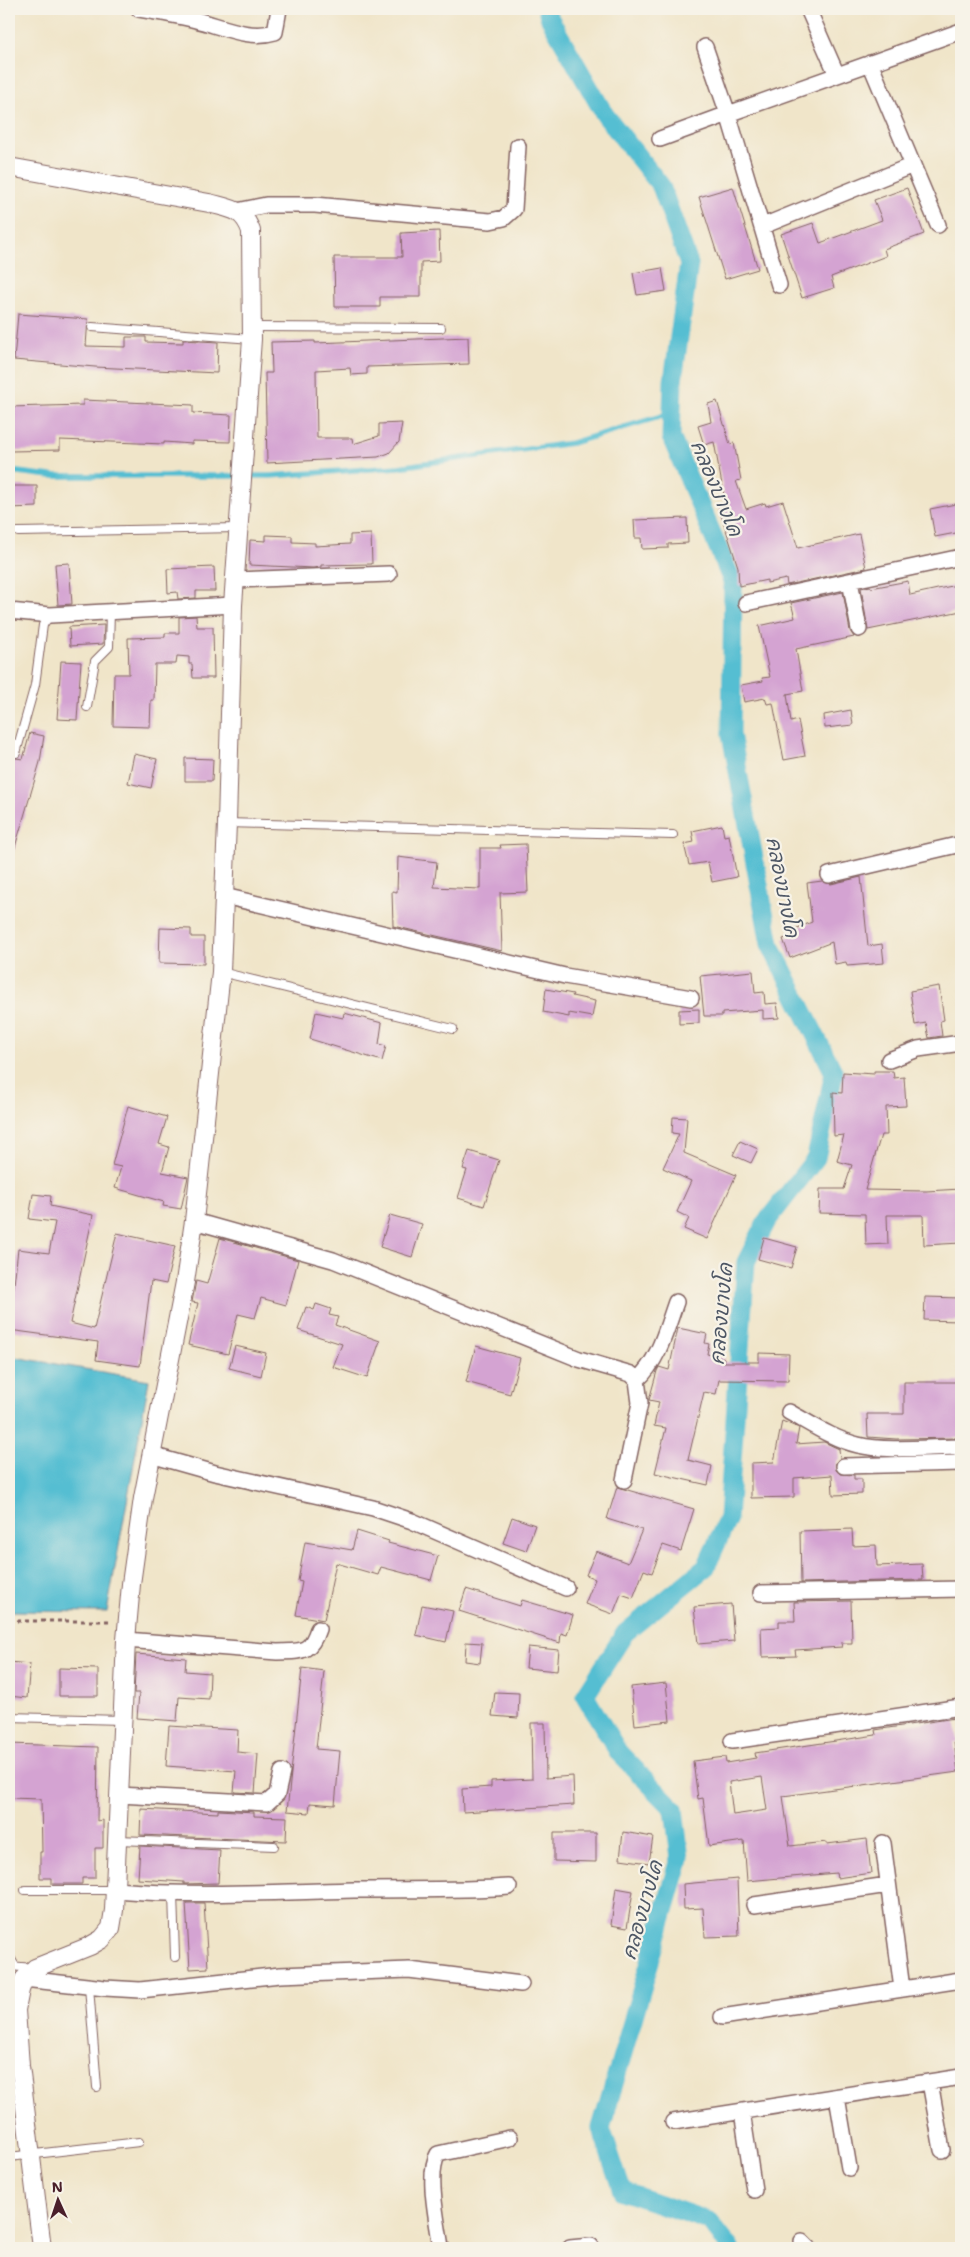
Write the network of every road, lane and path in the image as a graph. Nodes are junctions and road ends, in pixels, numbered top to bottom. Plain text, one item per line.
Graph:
1 (139, 9) edge
2 (279, 9) edge
3 (808, 9) edge
4 (961, 31) edge
5 (705, 47) dead end
6 (870, 63) junction
7 (837, 75) junction
8 (728, 114) junction
9 (660, 139) dead end
10 (518, 146) dead end
11 (913, 165) junction
12 (9, 167) edge
13 (237, 211) junction
14 (938, 225) dead end
15 (763, 226) junction
16 (779, 285) dead end
17 (92, 327) dead end
18 (441, 328) dead end
19 (252, 333) junction
20 (240, 528) junction
21 (18, 532) dead end
22 (961, 557) edge
23 (388, 574) dead end
24 (235, 580) junction
25 (850, 581) junction
26 (746, 603) dead end
27 (233, 605) junction
28 (9, 611) edge
29 (110, 612) junction
30 (50, 615) junction
31 (860, 629) dead end
32 (88, 707) dead end
33 (16, 753) dead end
34 (227, 823) junction
35 (673, 835) dead end
36 (961, 844) edge
37 (829, 875) dead end
38 (224, 896) junction
39 (220, 972) junction
40 (691, 998) dead end
41 (453, 1029) dead end
42 (961, 1043) edge
43 (889, 1060) dead end
44 (194, 1221) junction
45 (676, 1302) dead end
46 (637, 1380) junction
47 (789, 1412) dead end
48 (961, 1447) edge
49 (151, 1455) junction
50 (961, 1463) edge
51 (844, 1466) dead end
52 (624, 1480) dead end
53 (566, 1588) dead end
54 (961, 1590) edge
55 (761, 1592) dead end
56 (9, 1621) edge
57 (127, 1622) junction
58 (318, 1629) dead end
59 (126, 1640) junction
60 (961, 1707) edge
61 (9, 1717) edge
62 (122, 1720) junction
63 (732, 1741) dead end
64 (282, 1772) dead end
65 (119, 1795) junction
66 (118, 1840) junction
67 (883, 1843) dead end
68 (274, 1846) dead end
69 (888, 1885) junction
70 (509, 1887) dead end
71 (25, 1890) dead end
72 (116, 1890) junction
73 (173, 1894) junction
74 (754, 1905) dead end
75 (9, 1956) edge
76 (175, 1957) dead end
77 (21, 1970) edge
78 (961, 1980) edge
79 (521, 1984) dead end
80 (89, 1987) junction
81 (902, 1990) junction
82 (722, 2017) dead end
83 (14, 2066) edge
84 (961, 2077) edge
85 (930, 2082) junction
86 (97, 2087) dead end
87 (837, 2097) junction
88 (742, 2112) junction
89 (672, 2122) dead end
90 (510, 2138) dead end
91 (139, 2142) dead end
92 (942, 2150) dead end
93 (30, 2155) junction
94 (9, 2157) edge
95 (849, 2168) dead end
96 (754, 2190) dead end
97 (590, 2246) dead end
98 (42, 2248) edge
99 (441, 2248) edge
100 (570, 2248) edge

1 - 2 street
3 - 7 street
4 - 6 street
5 - 8 street
6 - 7 street
6 - 11 street
7 - 8 street
8 - 9 street
8 - 15 street
10 - 13 street
11 - 14 street
11 - 15 street
12 - 13 street
13 - 19 street
15 - 16 street
17 - 19 lane
18 - 19 lane
19 - 20 street
20 - 21 lane
20 - 24 street
22 - 25 street
23 - 24 street
24 - 27 street
25 - 26 street
25 - 31 street
27 - 29 street
27 - 34 street
28 - 30 street
29 - 30 street
29 - 32 lane
30 - 33 lane
34 - 35 lane
34 - 38 street
36 - 37 street
38 - 39 street
38 - 40 street
39 - 41 lane
39 - 44 street
42 - 43 street
44 - 46 street
44 - 49 street
45 - 46 street
46 - 52 street
47 - 48 street
49 - 53 street
49 - 57 street
50 - 51 street
54 - 55 street
56 - 57 path
57 - 59 street
58 - 59 street
59 - 62 street
60 - 63 street
61 - 62 lane
62 - 65 street
64 - 65 street
65 - 66 street
66 - 68 lane
66 - 72 street
67 - 69 street
69 - 74 street
69 - 81 street
70 - 73 street
71 - 72 lane
72 - 73 street
72 - 77 street
73 - 76 lane
75 - 77 lane
77 - 80 street
77 - 83 street
78 - 81 street
79 - 80 street
80 - 86 lane
81 - 82 street
83 - 93 street
84 - 85 street
85 - 87 street
85 - 92 street
87 - 88 street
87 - 95 street
88 - 89 street
88 - 96 street
90 - 99 street
91 - 93 lane
93 - 94 lane
93 - 98 street
97 - 100 street

